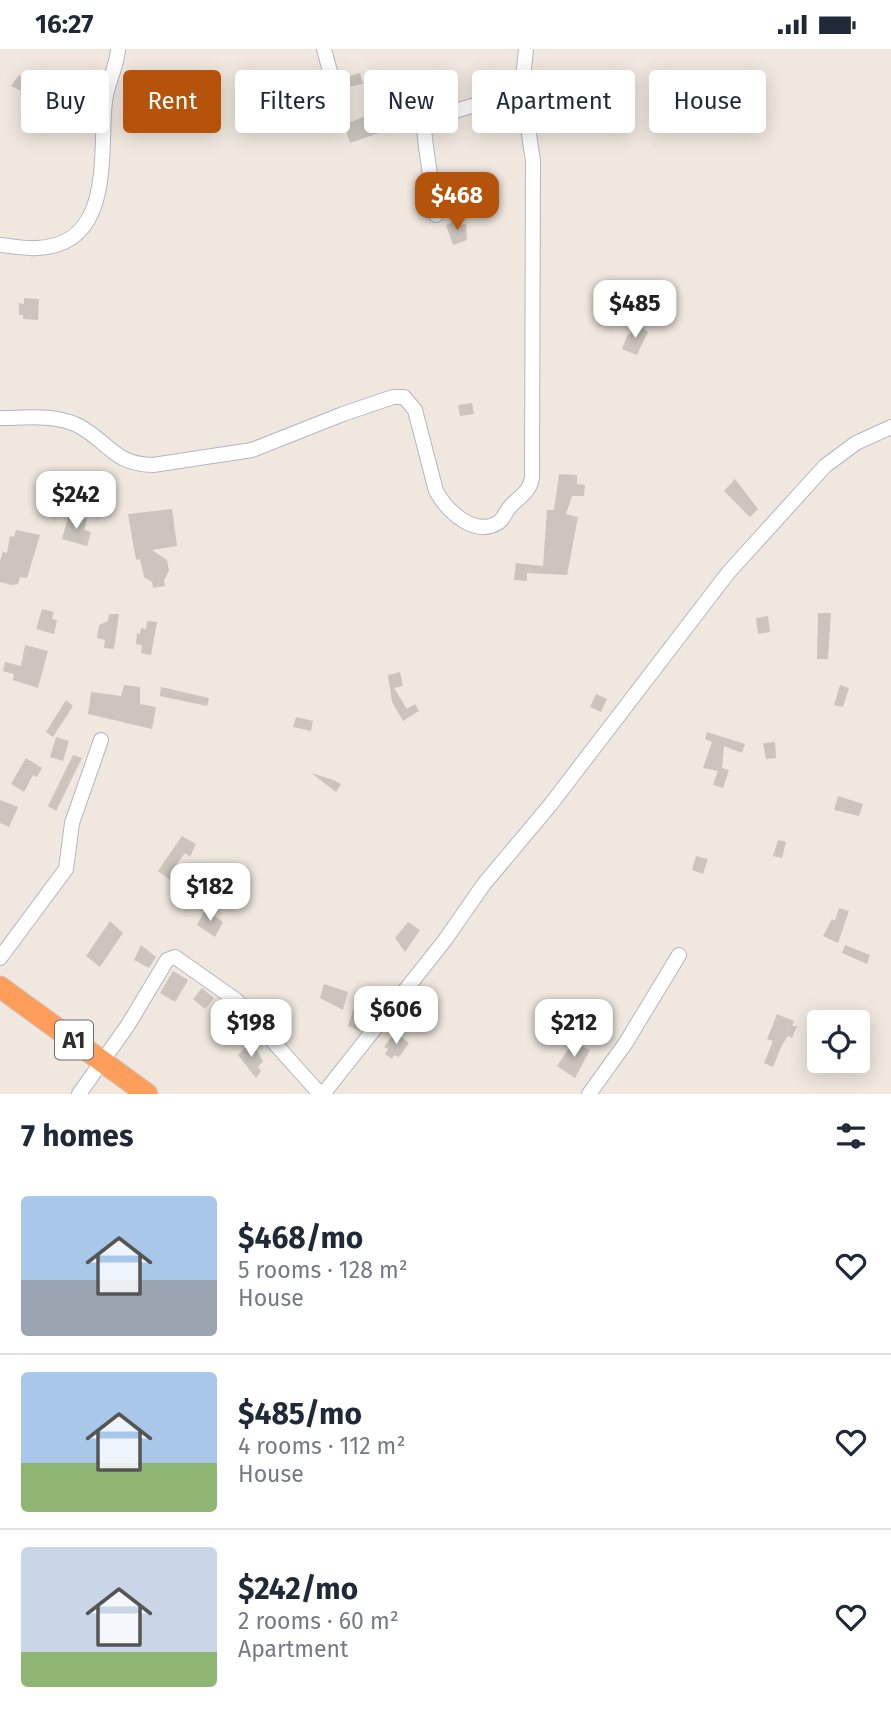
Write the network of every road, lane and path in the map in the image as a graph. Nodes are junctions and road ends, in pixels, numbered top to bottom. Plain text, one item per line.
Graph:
1 (118, 49) edge
2 (324, 49) edge
3 (526, 49) edge
4 (330, 70) edge
5 (524, 70) edge
6 (472, 107) edge
7 (529, 133) edge
8 (436, 215) dead end
9 (0, 245) edge
10 (0, 418) edge
11 (891, 427) edge
12 (101, 740) dead end
13 (679, 955) dead end
14 (0, 958) edge
15 (0, 987) edge
16 (101, 1060) junction
17 (79, 1094) edge
18 (147, 1094) edge
19 (321, 1094) edge
20 (589, 1094) edge

1 - 9 street
2 - 4 street
3 - 5 street
6 - 8 street
7 - 10 street
11 - 19 street
12 - 14 street
13 - 20 street
15 - 16 highway, A1
16 - 17 street
16 - 18 highway, A1
16 - 19 street

